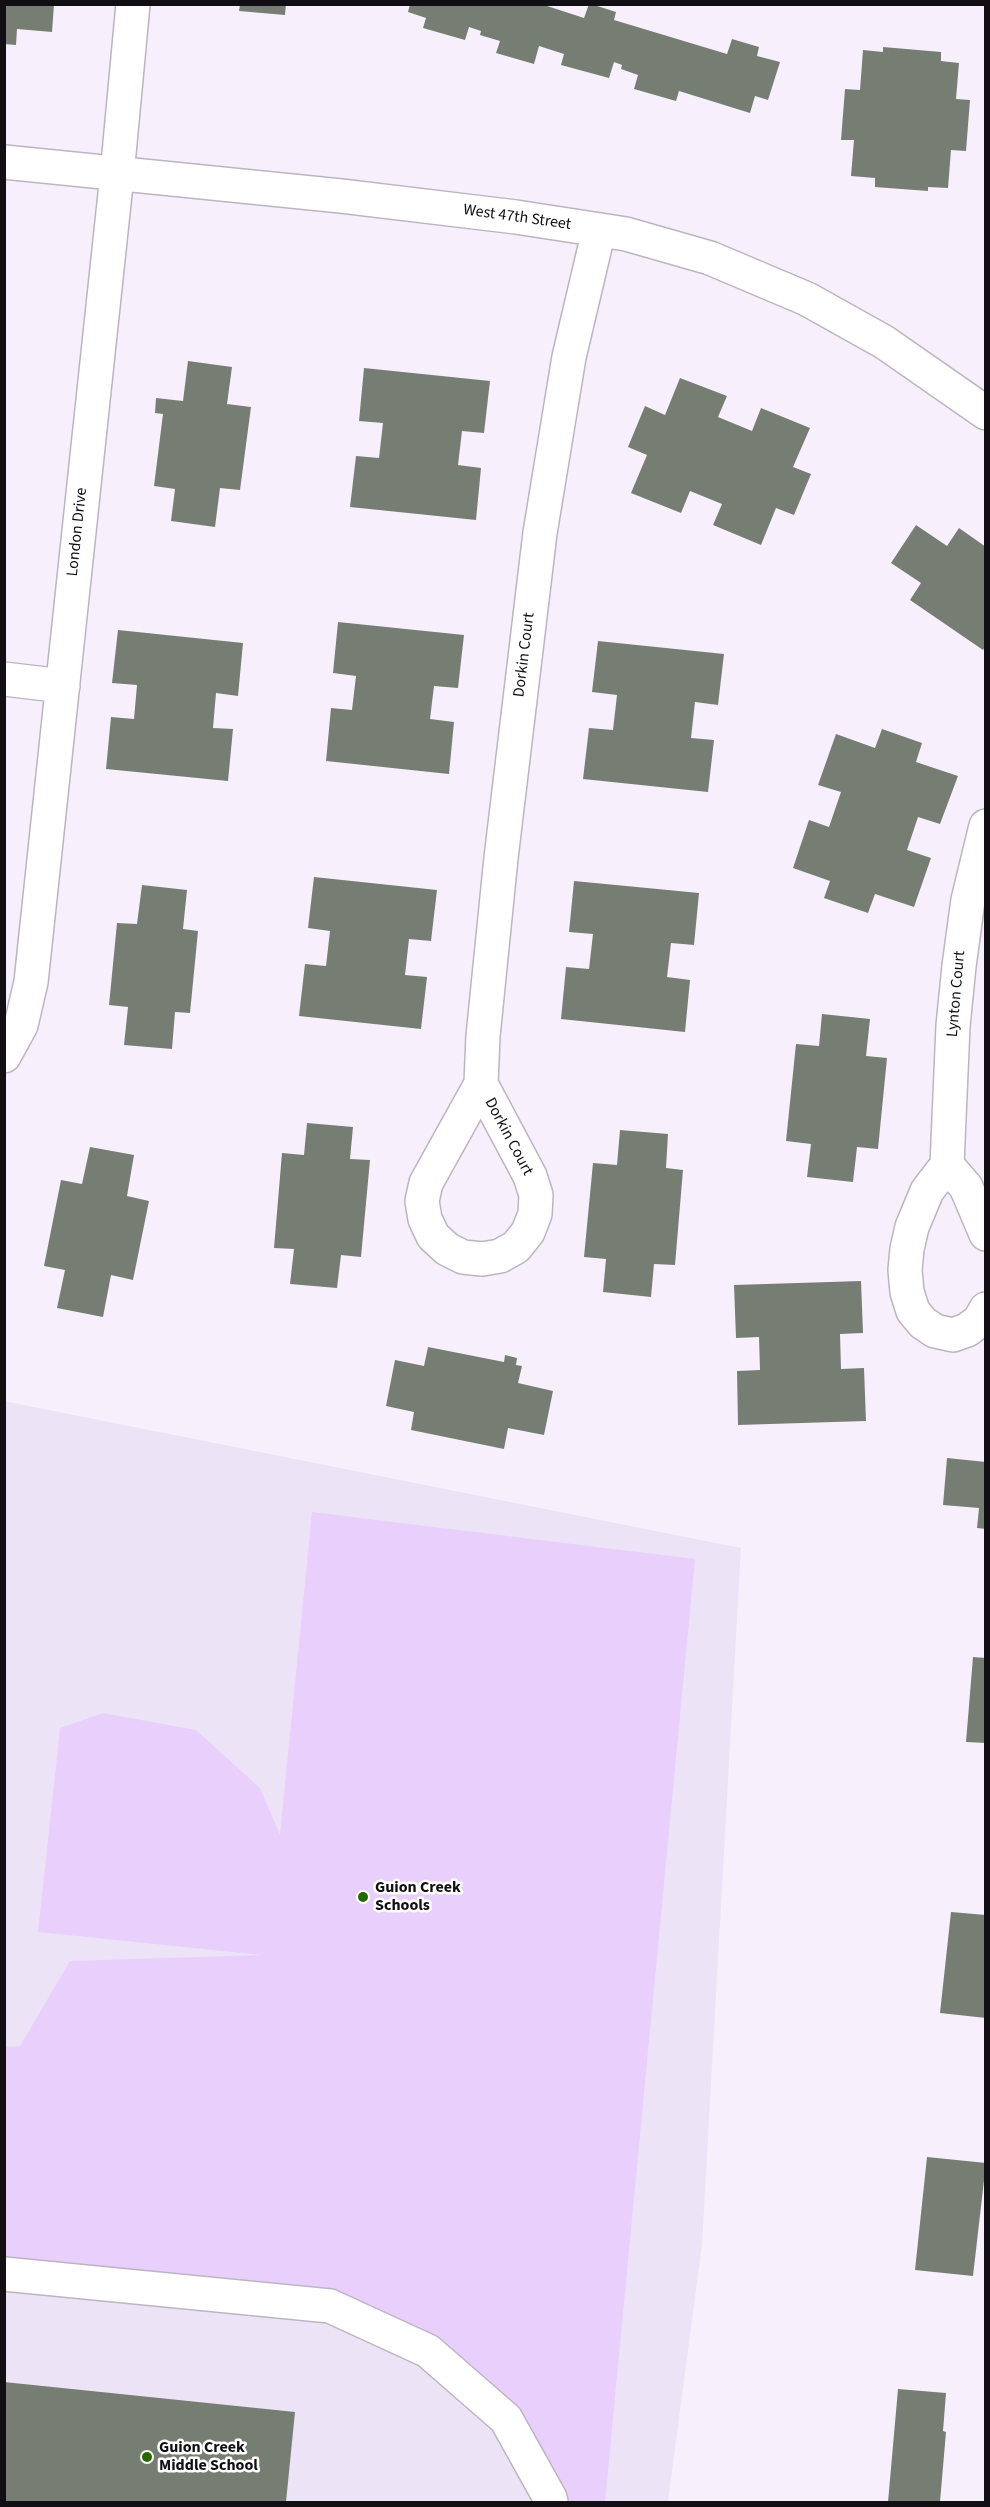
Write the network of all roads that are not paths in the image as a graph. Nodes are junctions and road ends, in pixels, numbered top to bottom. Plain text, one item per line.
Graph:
1 (133, 4) edge
2 (4, 162) edge
3 (117, 175) junction
4 (599, 230) junction
5 (981, 399) edge
6 (4, 679) edge
7 (63, 686) junction
8 (986, 826) edge
9 (4, 1056) edge
10 (481, 1084) junction
11 (947, 1165) junction
12 (986, 1234) edge
13 (986, 1309) edge
14 (4, 2274) edge
15 (551, 2502) edge

1 - 3 street, London Drive
2 - 3 street, West 47th Street
3 - 4 street, West 47th Street
3 - 7 street, London Drive
4 - 5 street, West 47th Street
4 - 10 street, Dorkin Court
6 - 7 street
7 - 9 street, London Drive
8 - 11 street, Lynton Court
10 - 10 street, Dorkin Court
11 - 12 street
11 - 13 street
14 - 15 street

